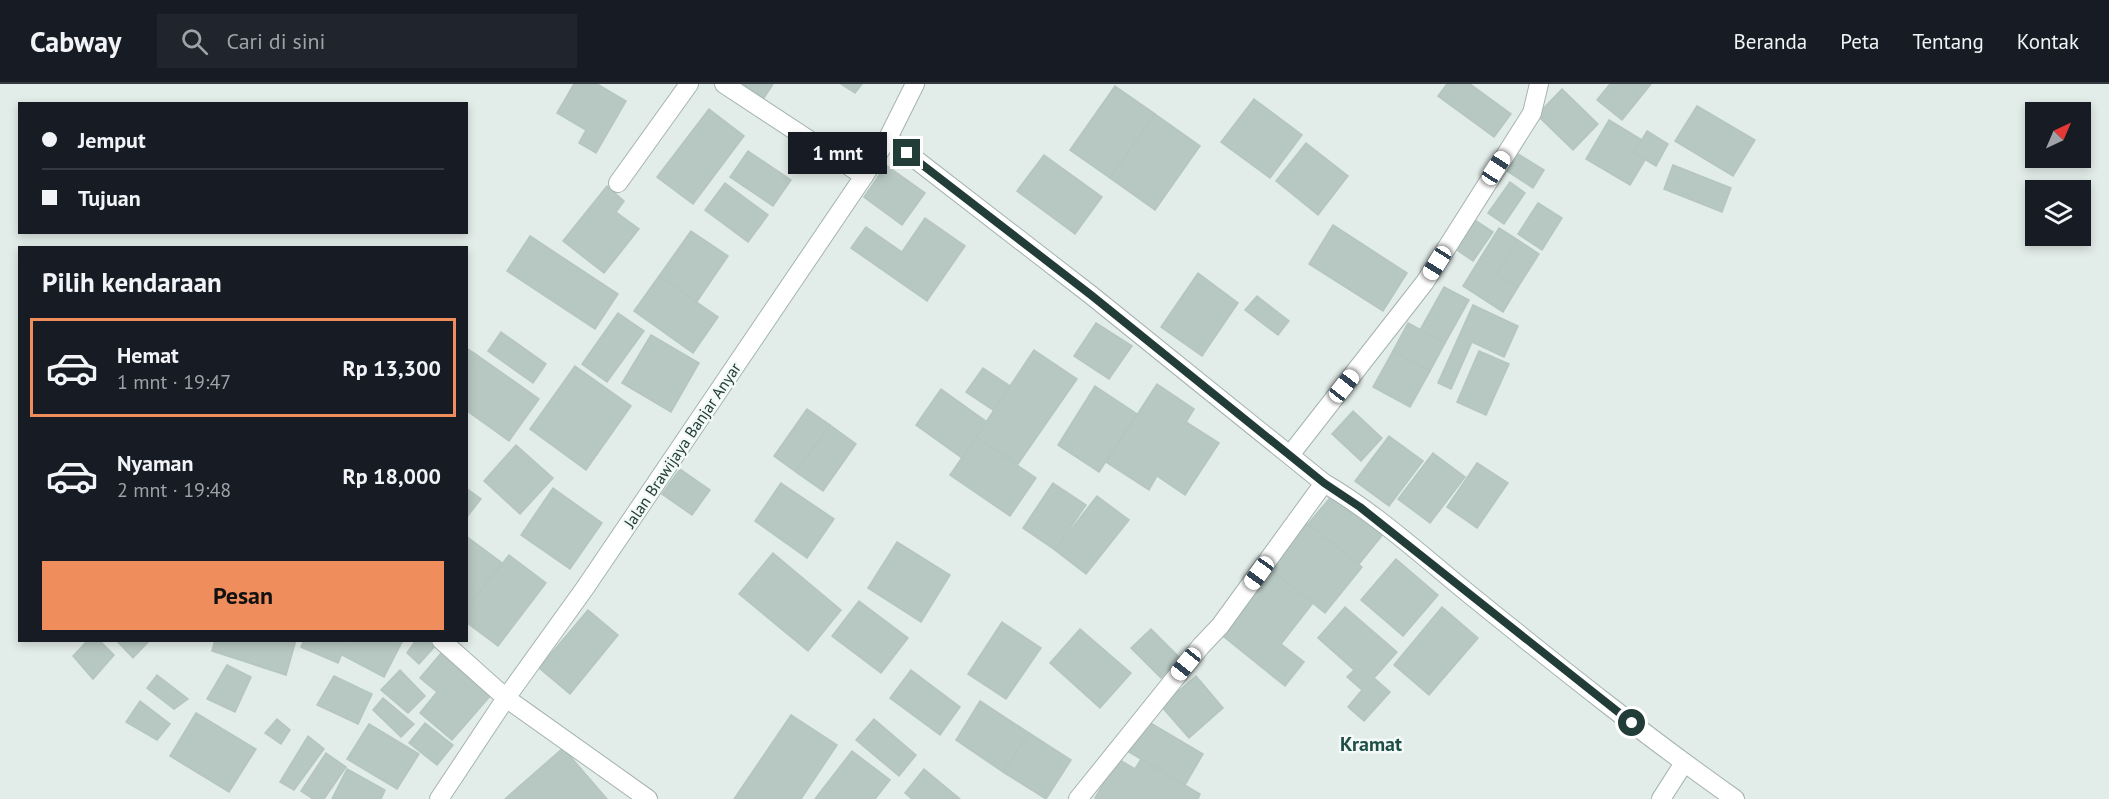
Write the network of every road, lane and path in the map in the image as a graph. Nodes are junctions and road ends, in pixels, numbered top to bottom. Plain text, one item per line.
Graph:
1 (689, 84) edge
2 (724, 84) edge
3 (915, 84) edge
4 (1539, 84) edge
5 (888, 138) junction
6 (864, 176) junction
7 (618, 183) dead end
8 (1290, 455) junction
9 (1324, 483) junction
10 (443, 642) edge
11 (506, 698) junction
12 (1684, 763) junction
13 (439, 799) edge
14 (648, 799) edge
15 (1078, 799) edge
16 (1661, 799) edge
17 (1735, 799) edge

1 - 7 street
2 - 6 street
3 - 5 street, Jalan Brawijaya Banjar Anyar
4 - 8 street
5 - 6 street, Jalan Brawijaya Banjar Anyar
5 - 8 street
6 - 11 street, Jalan Brawijaya Banjar Anyar
8 - 9 street
9 - 12 street
9 - 15 street
10 - 11 street
11 - 13 street, Jalan Brawijaya Banjar Anyar
11 - 14 street
12 - 16 street
12 - 17 street

